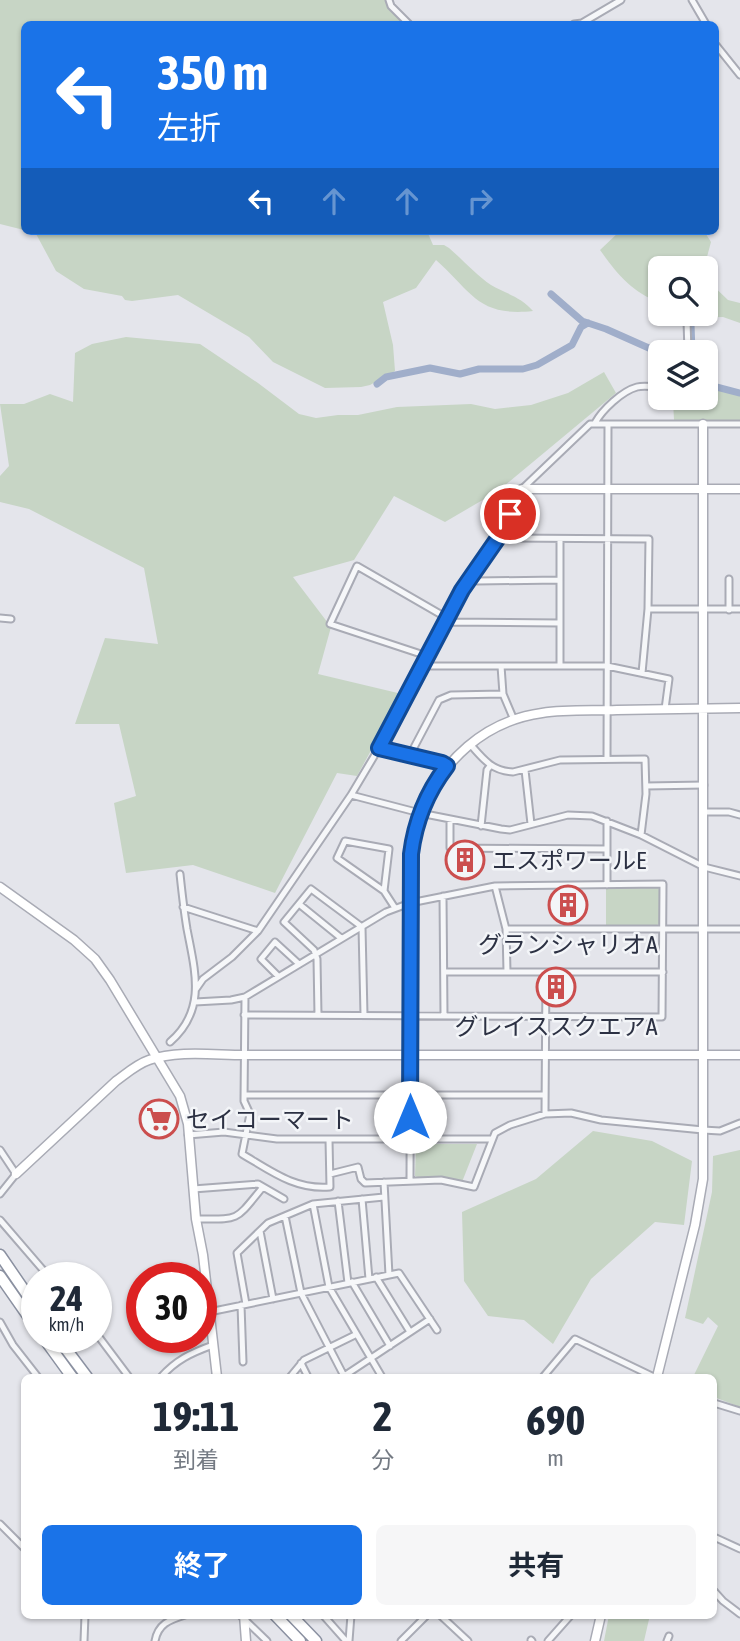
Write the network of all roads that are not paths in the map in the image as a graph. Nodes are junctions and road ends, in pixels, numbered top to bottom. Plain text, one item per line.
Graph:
1 (389, 0) edge
2 (621, 0) edge
3 (692, 0) edge
4 (406, 21) edge
5 (585, 21) edge
6 (704, 21) edge
7 (719, 49) edge
8 (740, 75) edge
9 (648, 387) edge
10 (596, 423) junction
11 (607, 424) junction
12 (704, 424) junction
13 (740, 424) edge
14 (522, 489) junction
15 (607, 489) junction
16 (704, 489) junction
17 (740, 489) edge
18 (498, 538) junction
19 (560, 539) junction
20 (607, 539) junction
21 (471, 578) junction
22 (729, 579) dead end
23 (560, 580) junction
24 (648, 609) junction
25 (740, 609) edge
26 (704, 610) junction
27 (729, 610) junction
28 (0, 618) edge
29 (11, 619) dead end
30 (446, 620) junction
31 (560, 623) junction
32 (427, 656) junction
33 (560, 665) junction
34 (422, 666) junction
35 (501, 666) junction
36 (607, 666) junction
37 (642, 673) junction
38 (503, 694) junction
39 (740, 708) edge
40 (665, 709) junction
41 (704, 709) junction
42 (607, 710) junction
43 (514, 720) junction
44 (470, 744) junction
45 (379, 748) junction
46 (410, 755) junction
47 (607, 759) junction
48 (447, 766) junction
49 (490, 766) junction
50 (525, 770) junction
51 (704, 785) junction
52 (646, 786) junction
53 (351, 795) junction
54 (705, 812) junction
55 (421, 813) junction
56 (740, 815) edge
57 (450, 819) junction
58 (607, 821) junction
59 (531, 824) junction
60 (481, 826) junction
61 (641, 835) junction
62 (607, 849) junction
63 (704, 867) junction
64 (180, 874) dead end
65 (740, 876) edge
66 (607, 884) junction
67 (495, 886) junction
68 (0, 887) edge
69 (384, 891) junction
70 (443, 896) junction
71 (410, 903) junction
72 (299, 904) junction
73 (183, 907) junction
74 (395, 908) junction
75 (362, 927) junction
76 (506, 929) junction
77 (663, 929) junction
78 (704, 929) junction
79 (740, 929) edge
80 (258, 931) junction
81 (341, 939) junction
82 (315, 954) junction
83 (299, 964) junction
84 (444, 972) junction
85 (507, 972) junction
86 (546, 972) junction
87 (663, 972) junction
88 (278, 976) junction
89 (195, 989) junction
90 (244, 997) junction
91 (195, 1002) junction
92 (244, 1014) junction
93 (318, 1015) junction
94 (364, 1015) junction
95 (410, 1015) junction
96 (444, 1015) junction
97 (546, 1016) junction
98 (170, 1042) dead end
99 (244, 1055) junction
100 (410, 1055) junction
101 (545, 1055) junction
102 (704, 1055) junction
103 (740, 1055) edge
104 (157, 1058) junction
105 (244, 1095) junction
106 (410, 1095) junction
107 (545, 1095) junction
108 (545, 1114) junction
109 (740, 1123) edge
110 (703, 1130) junction
111 (188, 1135) junction
112 (246, 1135) junction
113 (492, 1139) junction
114 (329, 1140) junction
115 (410, 1140) junction
116 (0, 1150) edge
117 (16, 1174) junction
118 (330, 1174) junction
119 (410, 1180) junction
120 (384, 1182) junction
121 (263, 1187) junction
122 (192, 1189) junction
123 (0, 1194) edge
124 (384, 1197) junction
125 (284, 1199) dead end
126 (362, 1199) junction
127 (338, 1201) junction
128 (313, 1204) junction
129 (285, 1216) junction
130 (195, 1219) junction
131 (0, 1220) edge
132 (260, 1231) junction
133 (0, 1255) edge
134 (36, 1262) edge
135 (204, 1262) edge
136 (389, 1275) junction
137 (0, 1276) edge
138 (373, 1278) junction
139 (350, 1283) junction
140 (21, 1286) edge
141 (329, 1287) junction
142 (301, 1293) junction
143 (273, 1299) junction
144 (244, 1305) junction
145 (21, 1306) edge
146 (217, 1310) edge
147 (430, 1319) junction
148 (0, 1322) edge
149 (437, 1330) dead end
150 (410, 1332) junction
151 (355, 1335) junction
152 (390, 1346) junction
153 (329, 1348) junction
154 (55, 1353) edge
155 (69, 1353) edge
156 (111, 1353) edge
157 (191, 1353) edge
158 (214, 1353) edge
159 (369, 1359) junction
160 (243, 1362) dead end
161 (301, 1363) junction
162 (36, 1374) edge
163 (70, 1374) edge
164 (85, 1374) edge
165 (127, 1374) edge
166 (164, 1374) edge
167 (217, 1374) edge
168 (292, 1374) edge
169 (306, 1374) edge
170 (342, 1374) edge
171 (347, 1374) edge
172 (380, 1374) edge
173 (546, 1374) edge
174 (649, 1374) edge
175 (656, 1374) edge
176 (717, 1403) edge
177 (740, 1411) edge
178 (0, 1524) edge
179 (717, 1538) edge
180 (21, 1545) edge
181 (740, 1549) edge
182 (717, 1594) edge
183 (740, 1614) edge
184 (85, 1619) edge
185 (176, 1619) edge
186 (242, 1619) edge
187 (245, 1619) edge
188 (279, 1619) edge
189 (295, 1619) edge
190 (327, 1619) edge
191 (350, 1619) edge
192 (423, 1619) edge
193 (444, 1619) edge
194 (567, 1619) edge
195 (600, 1619) edge
196 (84, 1641) edge
197 (155, 1641) edge
198 (246, 1641) edge
199 (267, 1641) edge
200 (300, 1641) edge
201 (316, 1641) edge
202 (347, 1641) edge
203 (401, 1641) edge
204 (468, 1641) edge
205 (548, 1641) edge
206 (595, 1641) edge

1 - 4 street
2 - 5 street
3 - 6 street
7 - 8 street
9 - 10 street
10 - 11 street
10 - 14 street
11 - 12 street
11 - 15 street
12 - 13 street
12 - 16 street
14 - 15 street
14 - 18 street
15 - 16 street
15 - 20 street
16 - 17 street
16 - 26 street
18 - 19 street
18 - 21 street
19 - 20 street
19 - 23 street
20 - 24 street
20 - 36 street
21 - 23 street
21 - 30 street
22 - 27 street
23 - 31 street
24 - 26 street
24 - 37 street
25 - 27 street
26 - 27 street
26 - 41 street
28 - 29 street
30 - 31 street
30 - 32 street
30 - 32 street
31 - 33 street
32 - 34 street
33 - 35 street
33 - 36 street
34 - 35 street
34 - 45 street
35 - 38 street
36 - 37 street
36 - 42 street
37 - 40 street
38 - 43 street
38 - 46 street
39 - 41 street
40 - 41 street
40 - 42 street
41 - 51 street
42 - 43 street
42 - 47 street
43 - 44 street
44 - 48 street
44 - 49 street
45 - 46 street
45 - 53 street
46 - 48 street
47 - 50 street
47 - 52 street
48 - 55 street
49 - 50 street
49 - 60 street
50 - 59 street
51 - 52 street
51 - 54 street
52 - 61 street
53 - 55 street
53 - 80 street
54 - 56 street
54 - 63 street
55 - 57 street
55 - 71 street
57 - 60 street
57 - 62 street
58 - 59 street
58 - 61 street
58 - 62 street
59 - 60 street
61 - 63 street
62 - 66 street
63 - 65 street
63 - 78 street
64 - 73 street
66 - 67 street
66 - 77 street
67 - 70 street
67 - 76 street
68 - 104 street
69 - 69 street
69 - 74 street
70 - 71 street
70 - 84 street
71 - 74 street
71 - 95 street
72 - 75 street
72 - 81 street
72 - 82 street
73 - 80 street
73 - 89 street
74 - 75 street
75 - 81 street
75 - 94 street
76 - 77 street
76 - 85 street
77 - 78 street
77 - 87 street
78 - 79 street
78 - 102 street
80 - 89 street
81 - 82 street
82 - 83 street
82 - 93 street
83 - 88 street
83 - 88 street
84 - 85 street
84 - 96 street
85 - 86 street
86 - 87 street
86 - 97 street
87 - 97 street
88 - 90 street
89 - 91 street
90 - 91 street
90 - 92 street
91 - 98 street
92 - 93 street
92 - 99 street
93 - 94 street
94 - 95 street
95 - 96 street
95 - 100 street
96 - 97 street
97 - 101 street
99 - 100 street
99 - 104 street
99 - 105 street
100 - 101 street
100 - 106 street
101 - 102 street
101 - 107 street
102 - 103 street
102 - 110 street
104 - 111 street
104 - 117 street
105 - 106 street
105 - 112 street
106 - 107 street
106 - 115 street
107 - 108 street
108 - 110 street
108 - 113 street
109 - 110 street
110 - 175 street
111 - 112 street
111 - 122 street
112 - 114 street
112 - 118 street
113 - 115 street
113 - 119 street
114 - 115 street
114 - 118 street
115 - 119 street
116 - 117 street
117 - 123 street
118 - 120 street
119 - 120 street
120 - 124 street
121 - 122 street
121 - 125 street
121 - 130 street
122 - 130 street
124 - 126 street
124 - 136 street
126 - 127 street
126 - 138 street
127 - 128 street
127 - 139 street
128 - 129 street
128 - 141 street
129 - 132 street
129 - 142 street
130 - 135 street
131 - 134 street
132 - 143 street
132 - 144 street
133 - 140 highway
136 - 138 street
136 - 147 street
137 - 145 highway
138 - 139 street
138 - 150 street
139 - 141 street
139 - 152 street
141 - 142 street
141 - 151 street
142 - 143 street
142 - 153 street
143 - 144 street
144 - 146 street
144 - 160 street
147 - 149 street
147 - 150 street
148 - 162 street
150 - 152 street
151 - 153 street
151 - 159 street
152 - 159 street
153 - 161 street
153 - 170 street
154 - 163 highway
155 - 164 highway
156 - 165 street
157 - 166 street
158 - 167 street
159 - 171 street
159 - 172 street
161 - 168 street
161 - 169 street
173 - 174 street
176 - 177 street
178 - 180 street
179 - 181 street
182 - 183 street
184 - 196 street
185 - 197 street
186 - 198 street
187 - 199 street
188 - 200 highway
189 - 201 highway
190 - 202 street
191 - 202 street
192 - 203 street
193 - 204 street
194 - 205 street
195 - 206 street

